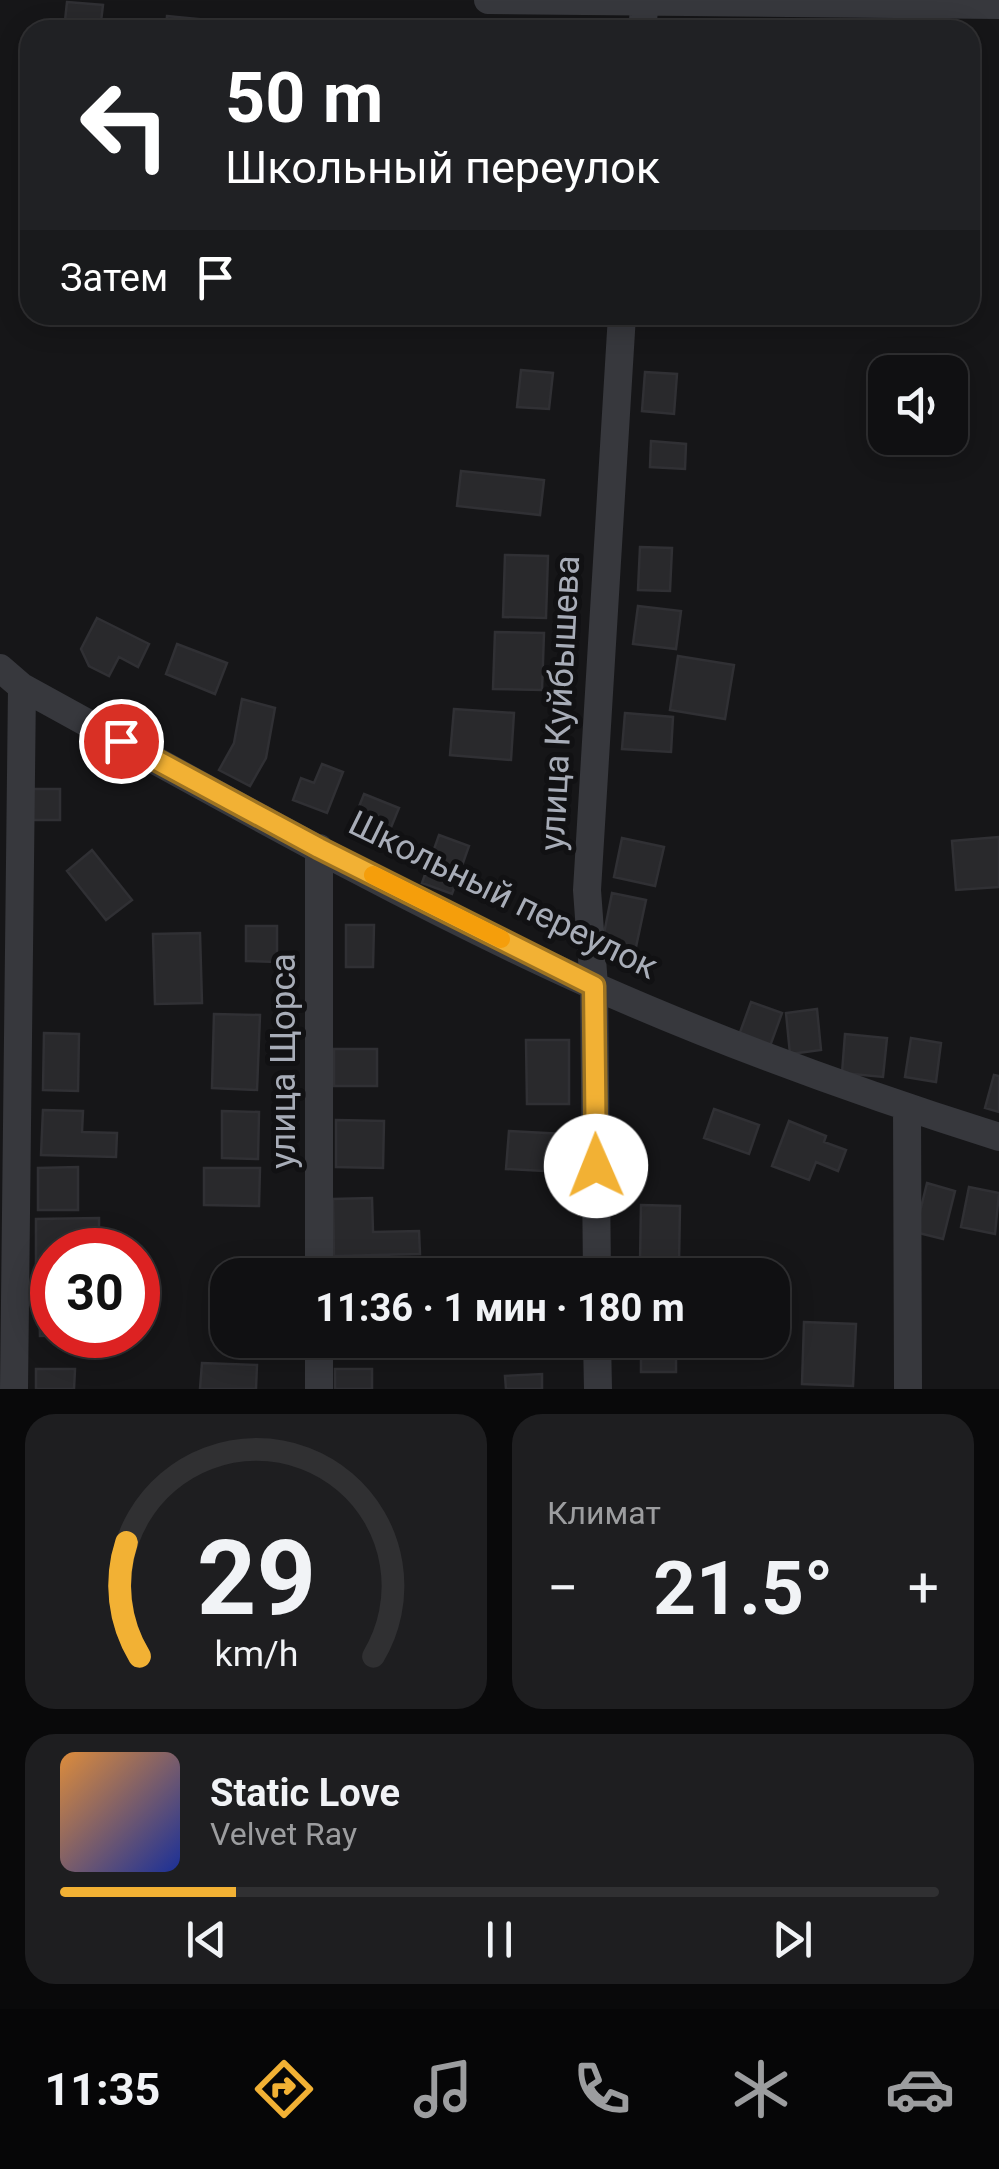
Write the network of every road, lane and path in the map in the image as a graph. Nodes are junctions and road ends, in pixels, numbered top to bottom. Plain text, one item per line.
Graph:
1 (488, 0) edge
2 (999, 5) edge
3 (644, 11) edge
4 (621, 325) edge
5 (0, 668) edge
6 (22, 687) junction
7 (319, 848) junction
8 (594, 986) junction
9 (908, 1108) junction
10 (999, 1137) edge
11 (319, 1258) edge
12 (597, 1258) edge
13 (319, 1358) edge
14 (598, 1358) edge
15 (14, 1389) edge
16 (318, 1389) edge
17 (598, 1389) edge
18 (908, 1389) edge

1 - 3 street
2 - 3 street
4 - 8 street, улица Куйбышева
5 - 6 street, Школьный переулок
6 - 7 street, Школьный переулок
6 - 15 street
7 - 8 street, Школьный переулок
7 - 11 street, улица Щорса
8 - 9 street, Школьный переулок
8 - 12 street, улица Куйбышева
9 - 10 street, Школьный переулок
9 - 18 street
13 - 16 street
14 - 17 street

